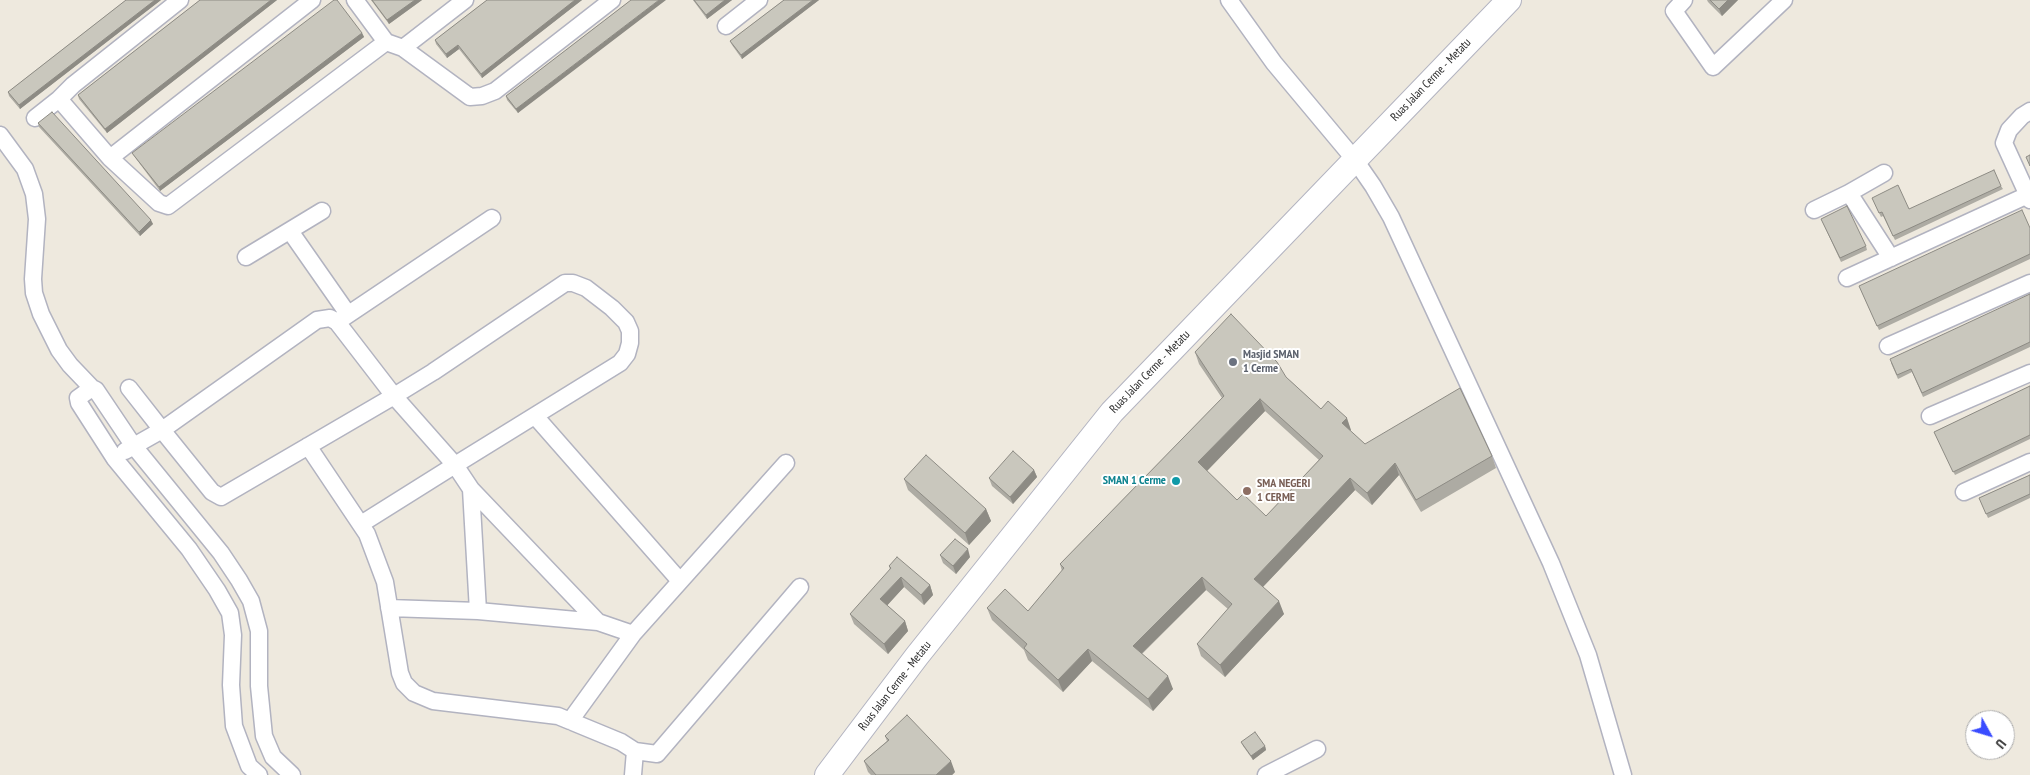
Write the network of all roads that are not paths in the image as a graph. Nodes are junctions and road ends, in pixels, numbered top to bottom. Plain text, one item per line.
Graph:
1 (180, 0) edge
2 (312, 0) edge
3 (355, 0) edge
4 (465, 0) edge
5 (612, 0) edge
6 (759, 0) edge
7 (1230, 0) edge
8 (1509, 0) edge
9 (1684, 0) edge
10 (1784, 0) edge
11 (726, 26) dead end
12 (386, 42) junction
13 (403, 48) junction
14 (59, 98) junction
15 (2030, 111) edge
16 (35, 118) dead end
17 (0, 135) edge
18 (110, 158) junction
19 (1355, 160) junction
20 (1884, 173) dead end
21 (1849, 192) junction
22 (2029, 196) edge
23 (1814, 210) dead end
24 (322, 211) dead end
25 (492, 218) dead end
26 (290, 231) junction
27 (246, 257) dead end
28 (1891, 258) junction
29 (1847, 278) dead end
30 (2030, 283) edge
31 (342, 318) junction
32 (1888, 346) dead end
33 (2030, 373) edge
34 (92, 388) junction
35 (129, 388) dead end
36 (394, 396) junction
37 (535, 416) junction
38 (1930, 416) dead end
39 (162, 430) junction
40 (133, 445) junction
41 (308, 446) junction
42 (114, 459) junction
43 (2030, 462) edge
44 (786, 463) dead end
45 (455, 465) junction
46 (471, 489) junction
47 (1964, 492) dead end
48 (361, 524) junction
49 (680, 582) junction
50 (800, 587) dead end
51 (389, 608) junction
52 (478, 611) junction
53 (598, 622) junction
54 (633, 634) junction
55 (570, 721) junction
56 (1317, 748) dead end
57 (635, 751) junction
58 (273, 757) junction
59 (254, 770) edge
60 (292, 775) edge
61 (633, 775) edge
62 (827, 775) edge
63 (1266, 775) edge
64 (1623, 775) edge

1 - 14 street
2 - 18 street
3 - 12 street
4 - 13 street
5 - 13 street
6 - 11 street
7 - 19 street
8 - 19 main road, Ruas Jalan Cerme - Metatu
9 - 10 street
12 - 13 street
12 - 18 street
14 - 16 street
14 - 18 street
15 - 22 street
17 - 34 street
19 - 62 main road, Ruas Jalan Cerme - Metatu
19 - 64 street
20 - 21 street
21 - 23 street
21 - 28 street
22 - 28 street
24 - 26 street
25 - 31 street
26 - 27 street
26 - 31 street
28 - 29 street
30 - 32 street
31 - 36 street
31 - 39 street
33 - 38 street
34 - 40 street
34 - 42 street
35 - 39 street
36 - 37 street
36 - 41 street
36 - 45 street
37 - 45 street
37 - 49 street
39 - 40 street
39 - 41 street
40 - 42 street
40 - 58 street
41 - 48 street
42 - 59 street
43 - 47 street
44 - 49 street
45 - 46 street
45 - 48 street
46 - 52 street
46 - 53 street
48 - 51 street
49 - 54 street
50 - 57 street
51 - 52 street
51 - 55 street
52 - 53 street
53 - 54 street
54 - 55 street
55 - 57 street
56 - 63 street
57 - 61 street
58 - 59 street
58 - 60 street

